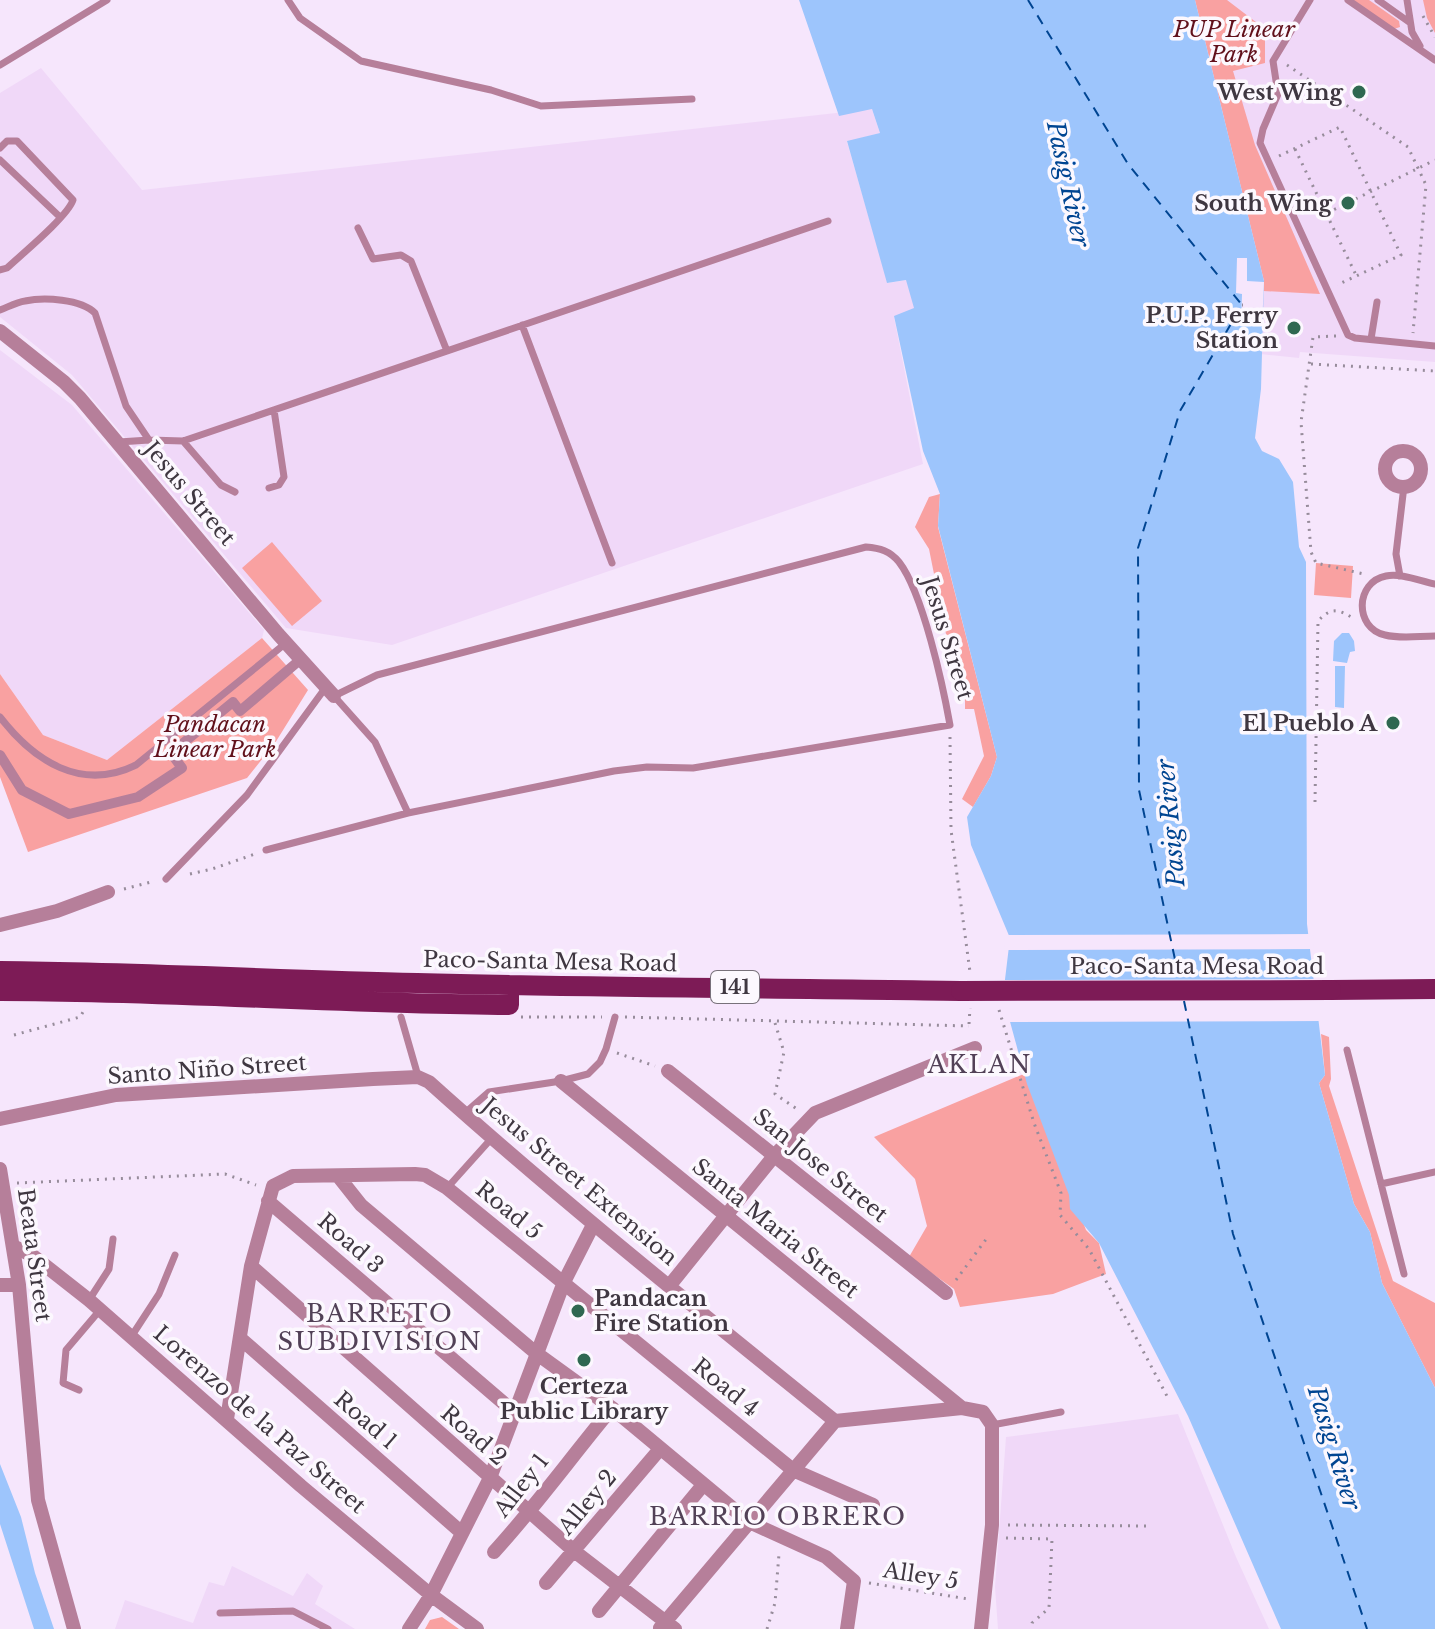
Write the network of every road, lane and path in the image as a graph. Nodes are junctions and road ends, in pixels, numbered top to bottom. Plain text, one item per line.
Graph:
1 (107, 0) edge
2 (288, 0) edge
3 (1310, 0) edge
4 (1348, 0) edge
5 (1378, 0) edge
6 (1407, 0) edge
7 (1421, 6) dead end
8 (1409, 22) junction
9 (1435, 37) edge
10 (1426, 54) junction
11 (1435, 60) edge
12 (1280, 61) dead end
13 (0, 65) edge
14 (692, 99) dead end
15 (0, 148) edge
16 (1295, 149) junction
17 (0, 160) edge
18 (1435, 160) edge
19 (1268, 161) junction
20 (1418, 169) junction
21 (1371, 192) junction
22 (1326, 213) junction
23 (60, 217) junction
24 (828, 221) dead end
25 (358, 228) dead end
26 (0, 270) edge
27 (1357, 276) junction
28 (1325, 290) junction
29 (1377, 302) dead end
30 (0, 310) edge
31 (522, 325) junction
32 (0, 331) edge
33 (1348, 335) junction
34 (1371, 339) junction
35 (1413, 339) dead end
36 (1435, 346) edge
37 (447, 351) junction
38 (1309, 364) junction
39 (1435, 371) edge
40 (274, 410) junction
41 (149, 440) junction
42 (183, 441) junction
43 (118, 442) junction
44 (1428, 469) edge
45 (1404, 486) junction
46 (269, 488) dead end
47 (235, 492) dead end
48 (612, 563) dead end
49 (1400, 576) junction
50 (1380, 577) junction
51 (1435, 584) edge
52 (1370, 627) junction
53 (1435, 636) edge
54 (286, 643) junction
55 (301, 659) junction
56 (330, 691) junction
57 (0, 717) edge
58 (950, 725) junction
59 (0, 755) edge
60 (1315, 802) dead end
61 (408, 813) junction
62 (266, 850) joint
63 (166, 879) junction
64 (108, 892) joint
65 (0, 925) edge
66 (0, 971) edge
67 (967, 988) junction
68 (1435, 989) edge
69 (0, 991) edge
70 (509, 995) junction
71 (996, 1001) dead end
72 (83, 1012) dead end
73 (401, 1017) dead end
74 (615, 1017) dead end
75 (775, 1023) dead end
76 (14, 1035) dead end
77 (975, 1048) joint
78 (606, 1049) junction
79 (1347, 1050) dead end
80 (668, 1071) joint
81 (418, 1077) junction
82 (561, 1081) junction
83 (464, 1114) junction
84 (809, 1118) junction
85 (0, 1119) edge
86 (491, 1139) junction
87 (774, 1156) junction
88 (1435, 1172) edge
89 (2, 1176) edge
90 (338, 1176) junction
91 (1381, 1184) junction
92 (447, 1188) junction
93 (269, 1196) junction
94 (726, 1216) junction
95 (593, 1225) junction
96 (987, 1238) dead end
97 (113, 1239) dead end
98 (13, 1246) junction
99 (175, 1255) dead end
100 (251, 1266) junction
101 (1404, 1274) dead end
102 (564, 1282) junction
103 (0, 1285) edge
104 (19, 1285) junction
105 (670, 1285) junction
106 (946, 1293) joint
107 (94, 1305) junction
108 (131, 1337) junction
109 (241, 1339) junction
110 (536, 1353) junction
111 (79, 1390) dead end
112 (1168, 1398) dead end
113 (612, 1408) junction
114 (962, 1408) junction
115 (514, 1412) junction
116 (1061, 1412) dead end
117 (227, 1419) junction
118 (835, 1421) junction
119 (992, 1425) junction
120 (660, 1449) junction
121 (793, 1470) junction
122 (490, 1478) junction
123 (703, 1485) junction
124 (873, 1505) dead end
125 (530, 1513) junction
126 (749, 1522) junction
127 (1150, 1526) dead end
128 (992, 1531) junction
129 (462, 1533) junction
130 (780, 1538) junction
131 (574, 1551) junction
132 (494, 1552) dead end
133 (854, 1581) junction
134 (546, 1583) dead end
135 (619, 1588) junction
136 (431, 1595) junction
137 (984, 1601) junction
138 (599, 1611) dead end
139 (220, 1613) dead end
140 (667, 1627) edge
141 (74, 1629) edge
142 (328, 1629) edge
143 (409, 1629) edge
144 (477, 1629) edge
145 (767, 1629) edge
146 (847, 1629) edge
147 (981, 1629) edge
148 (1031, 1629) edge

1 - 13 lane
2 - 14 lane
3 - 19 lane
4 - 10 lane
5 - 8 lane
6 - 8 lane
7 - 9 path
8 - 10 lane
10 - 11 lane
12 - 20 path
15 - 23 lane
16 - 19 path
16 - 21 path
16 - 22 path
17 - 23 lane
18 - 20 path
19 - 28 lane
20 - 21 path
20 - 35 path
21 - 22 path
21 - 27 path
22 - 27 path
23 - 26 lane
24 - 31 lane
25 - 37 lane
27 - 28 path
28 - 33 lane
29 - 34 lane
30 - 41 lane
31 - 37 lane
31 - 48 lane
32 - 43 street, Jesus Street
33 - 34 lane
33 - 38 path
34 - 36 lane
37 - 40 lane
38 - 39 path
38 - 50 path
40 - 42 lane
40 - 46 lane
41 - 42 lane
41 - 43 lane
42 - 47 lane
43 - 54 street, Jesus Street
44 - 45 street
44 - 45 street
45 - 49 lane
49 - 50 lane
49 - 51 lane
50 - 52 lane
52 - 53 lane
52 - 60 path
54 - 55 street, Jesus Street
54 - 57 lane
55 - 56 street, Jesus Street
55 - 59 street
56 - 58 lane, Jesus Street
56 - 61 lane, Jesus Street
56 - 63 lane
58 - 61 lane, Jesus Street
58 - 67 path
61 - 62 lane
62 - 63 path
63 - 64 path
64 - 65 street
66 - 70 main road, Paco-Santa Mesa Road / 141
67 - 68 main road, Paco-Santa Mesa Road / 141, bridge
67 - 70 main road, Paco-Santa Mesa Road / 141
67 - 77 path
69 - 70 main road, Paco-Santa Mesa Road / 141
71 - 112 path
72 - 76 path
73 - 81 lane
74 - 78 lane
75 - 84 path
77 - 84 street
78 - 80 path
78 - 82 lane
79 - 91 lane
80 - 87 street, San Jose Street
81 - 83 street, Jesus Street Extension
81 - 85 street, Santo Niño Street
82 - 83 lane
82 - 94 street, Santa Maria Street
83 - 86 street, Jesus Street Extension
84 - 87 street
86 - 92 lane
86 - 95 street, Jesus Street Extension
87 - 94 street
87 - 106 street, San Jose Street
88 - 91 lane
89 - 93 path
89 - 98 street, Beata Street
90 - 92 street, Road 5
90 - 93 street
90 - 110 street
91 - 101 lane
92 - 102 street, Road 5
93 - 100 street
93 - 115 street, Road 3
94 - 105 street
94 - 114 street, Santa Maria Street
95 - 102 street
95 - 105 street, Jesus Street Extension
96 - 106 path
97 - 107 lane
98 - 104 street, Beata Street
98 - 107 street, Lorenzo de la Paz Street
99 - 108 lane
100 - 109 street
100 - 122 street, Road 2
102 - 110 street
102 - 121 street, Road 4
103 - 104 street
104 - 141 street, Beata Street
105 - 118 street, Jesus Street Extension
107 - 108 street, Lorenzo de la Paz Street
107 - 111 lane
108 - 117 street, Lorenzo de la Paz Street
109 - 117 street
109 - 129 street, Road 1
110 - 113 street
110 - 115 street
113 - 120 street
113 - 125 street, Alley 1
114 - 118 street
114 - 119 street
115 - 122 street
116 - 119 lane
117 - 136 street, Lorenzo de la Paz Street
118 - 121 street
119 - 128 street
120 - 123 street
120 - 131 street, Alley 2
121 - 124 street, Road 4
121 - 126 street
122 - 125 street, Road 2
122 - 129 street
123 - 126 street
123 - 135 street
125 - 131 street, Road 2
125 - 132 street, Alley 1
126 - 130 street
126 - 140 street
127 - 128 path
128 - 137 street
128 - 148 path
129 - 136 street
130 - 133 street
130 - 145 path
131 - 134 street, Alley 2
131 - 135 street, Road 2
133 - 137 path, Alley 5
133 - 146 street
135 - 138 street
135 - 140 street, Road 2
136 - 143 street
136 - 144 street, Lorenzo de la Paz Street
137 - 147 street
139 - 142 lane

